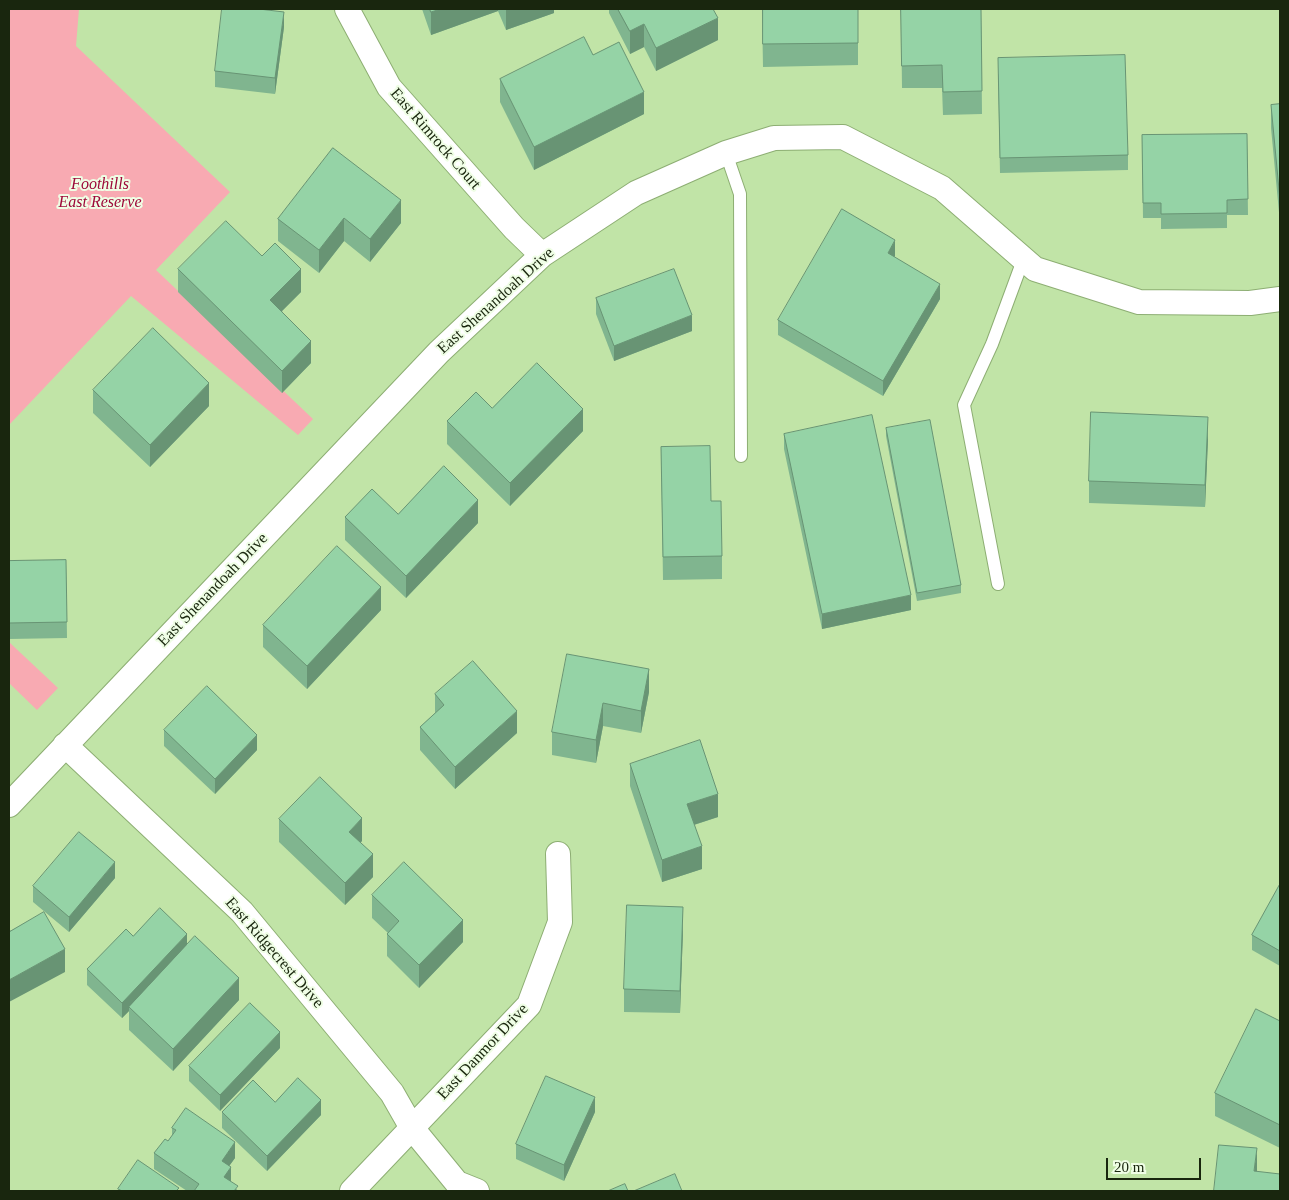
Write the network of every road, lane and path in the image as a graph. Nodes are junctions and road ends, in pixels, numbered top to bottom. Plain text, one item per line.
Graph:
1 (347, 9) edge
2 (726, 153) junction
3 (542, 255) junction
4 (1023, 260) junction
5 (1280, 299) edge
6 (741, 456) dead end
7 (998, 584) dead end
8 (65, 745) junction
9 (9, 804) edge
10 (558, 854) dead end
11 (412, 1128) junction
12 (463, 1189) edge
13 (352, 1191) edge

1 - 3 street, East Rimrock Court
2 - 3 street, East Shenandoah Drive
2 - 4 street, East Shenandoah Drive
2 - 6 lane
3 - 8 street, East Shenandoah Drive
4 - 5 street, East Shenandoah Drive
4 - 7 lane
8 - 9 street, East Shenandoah Drive
8 - 11 street, East Ridgecrest Drive
10 - 11 street, East Danmor Drive
11 - 12 street, East Ridgecrest Drive
11 - 13 street, East Danmor Drive

